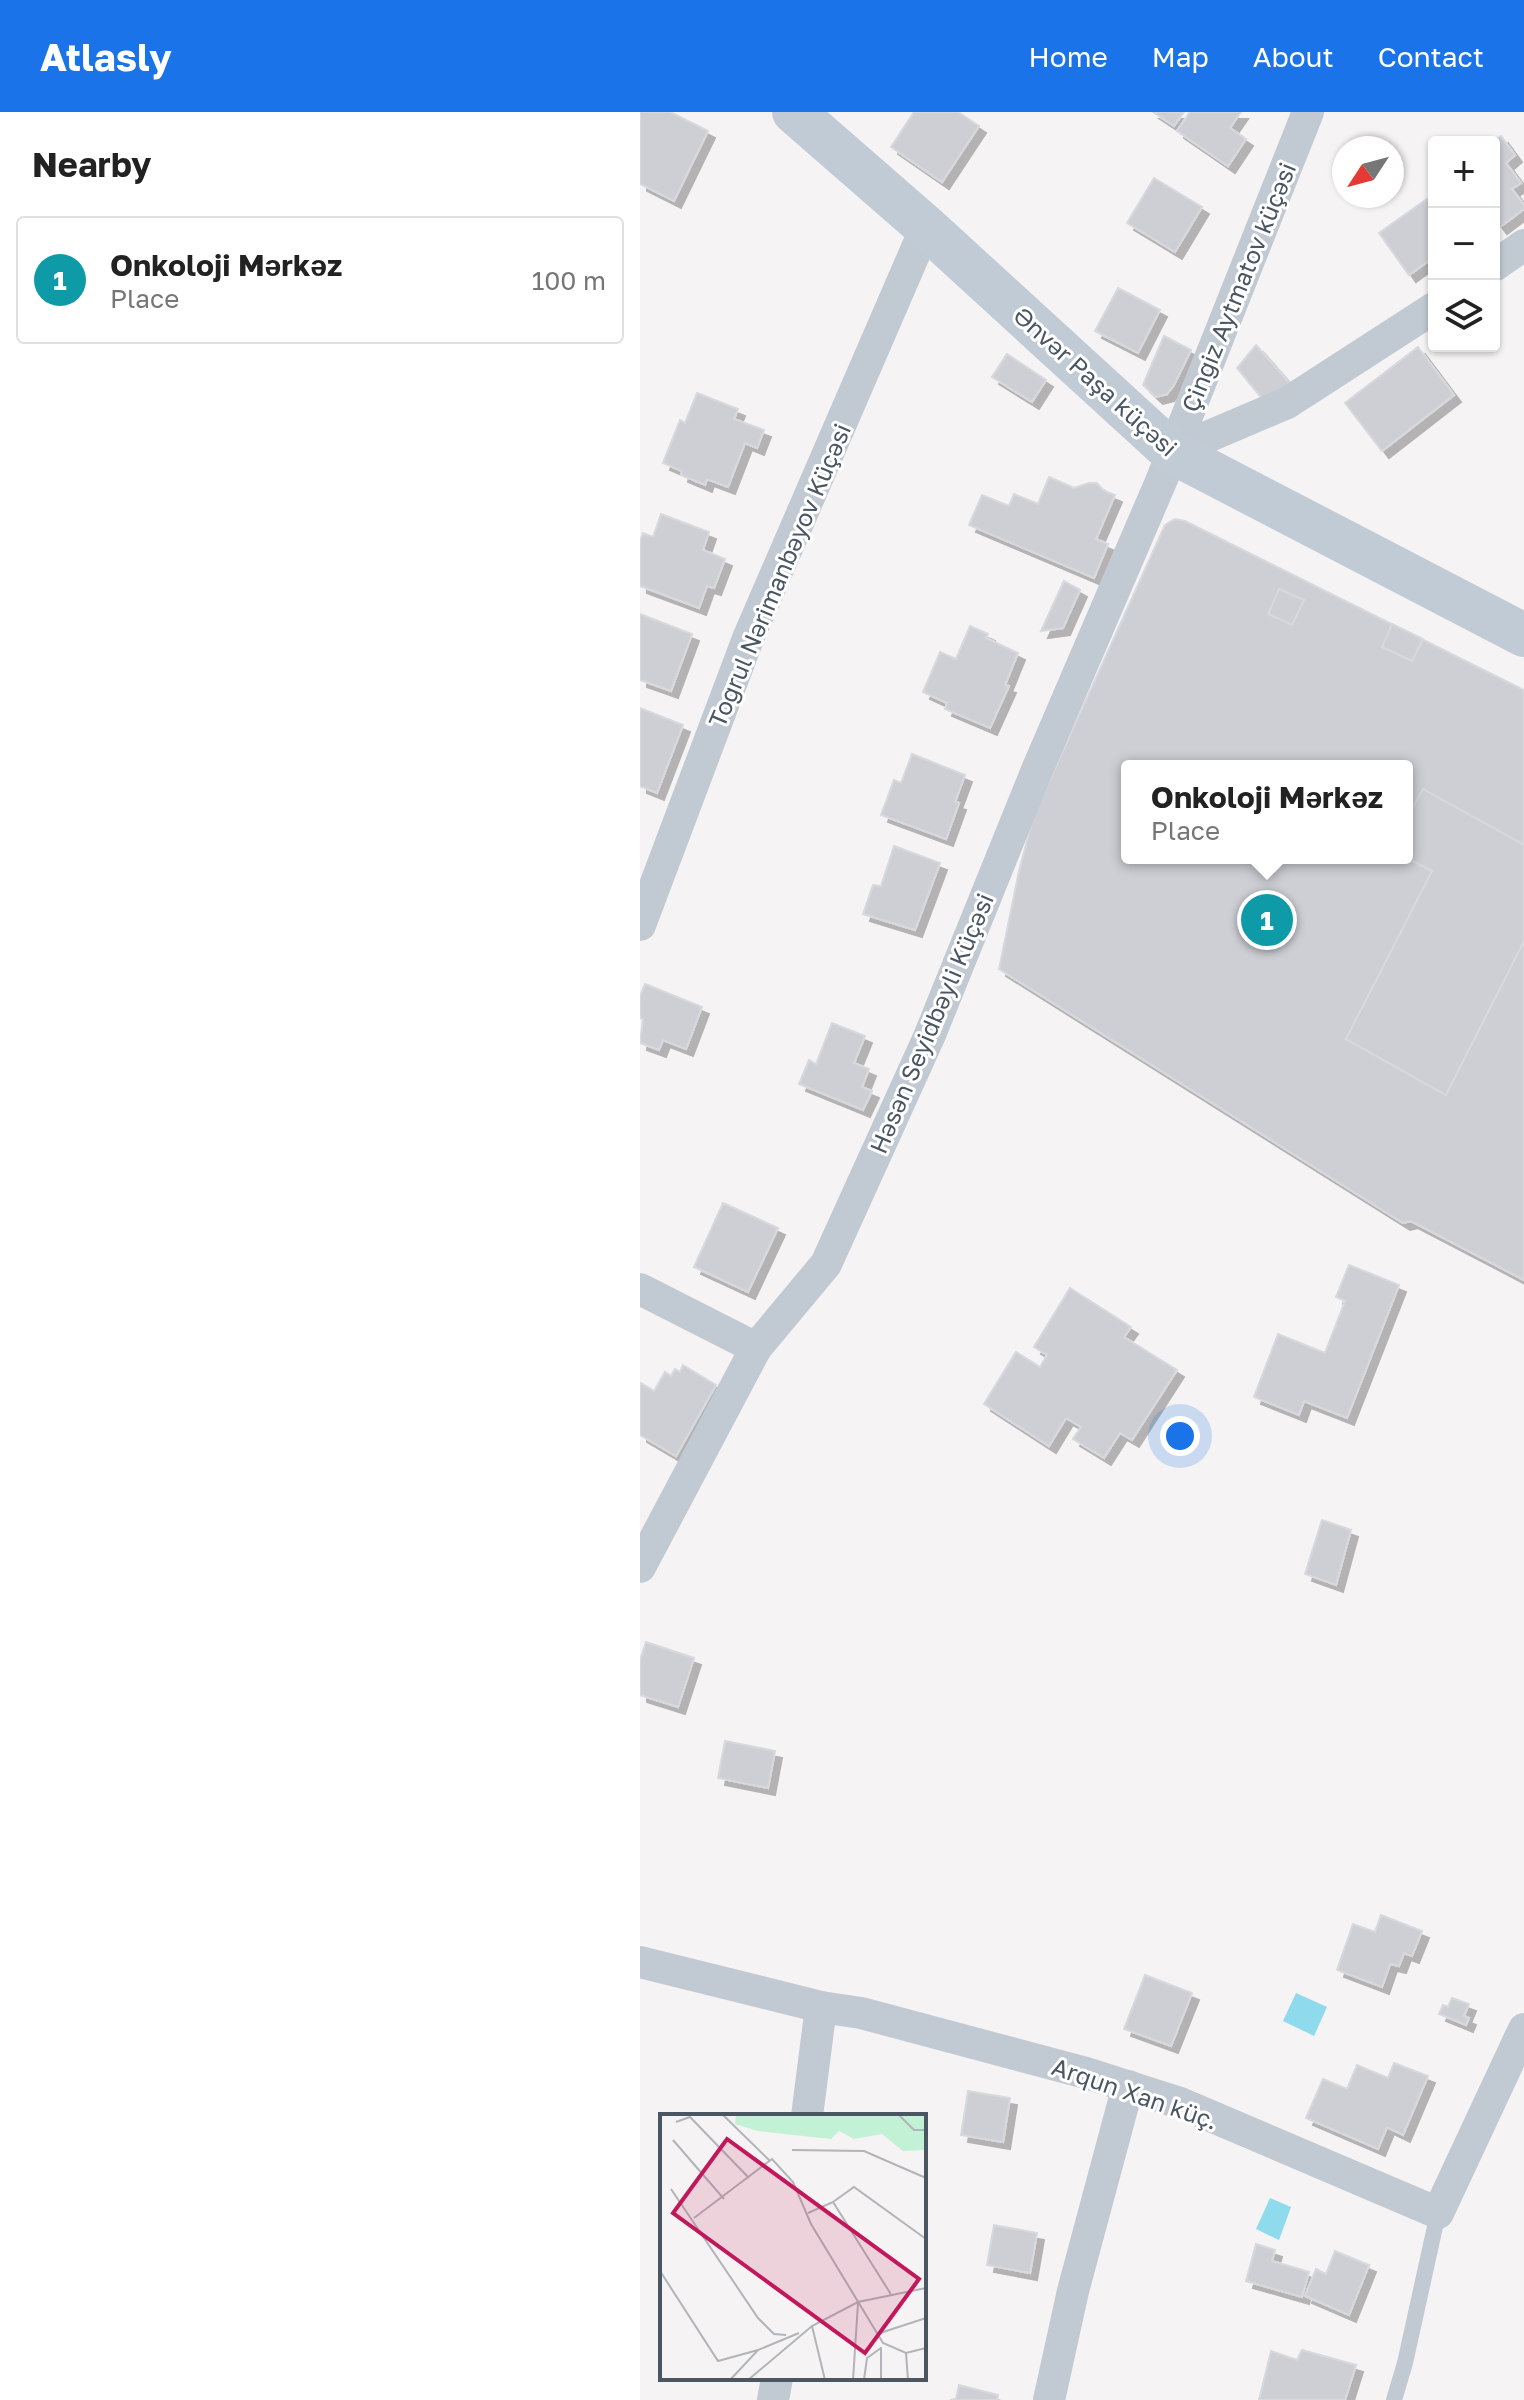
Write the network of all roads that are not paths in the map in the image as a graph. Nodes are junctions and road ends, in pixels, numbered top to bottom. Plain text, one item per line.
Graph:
1 (794, 112) edge
2 (1302, 115) edge
3 (926, 227) junction
4 (1524, 245) edge
5 (1500, 262) edge
6 (1428, 312) edge
7 (1172, 452) junction
8 (1524, 635) edge
9 (640, 925) edge
10 (640, 1289) edge
11 (756, 1348) junction
12 (640, 1567) edge
13 (640, 1962) edge
14 (821, 2007) junction
15 (1524, 2029) edge
16 (1128, 2086) junction
17 (807, 2114) edge
18 (1438, 2213) junction
19 (777, 2380) edge
20 (773, 2400) edge
21 (1049, 2400) edge
22 (1394, 2400) edge

1 - 3 street, Ənvər Paşa küçəsi
2 - 7 street, Çingiz Aytmatov küçəsi
3 - 7 street, Ənvər Paşa küçəsi
3 - 9 street, Toğrul Nərimanbəyov Küçəsi
4 - 5 street
6 - 7 street
7 - 8 street, Ənvər Paşa küçəsi
7 - 11 street, Həsən Seyidbəyli Küçəsi
10 - 11 street
11 - 12 street, Həsən Seyidbəyli Küçəsi
13 - 14 street
14 - 16 street, Arqun Xan küç.
14 - 17 street
15 - 18 street
16 - 18 street, Arqun Xan küç.
16 - 21 street
18 - 22 lane
19 - 20 street

